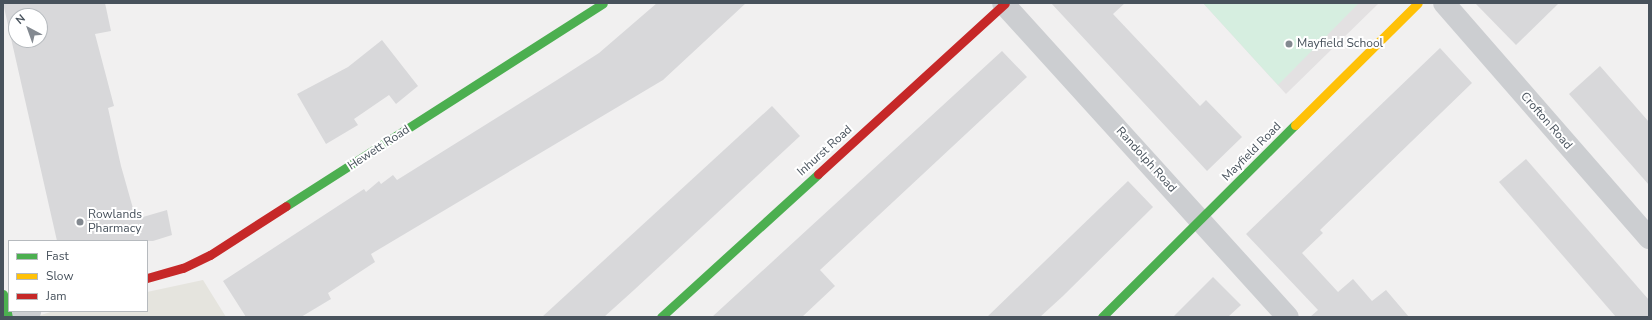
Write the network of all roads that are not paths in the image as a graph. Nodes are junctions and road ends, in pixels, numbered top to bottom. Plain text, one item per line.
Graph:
1 (603, 3) edge
2 (1004, 3) edge
3 (1418, 3) edge
4 (1444, 3) edge
5 (1201, 220) junction
6 (1649, 238) edge
7 (148, 278) edge
8 (3, 294) edge
9 (26, 312) edge
10 (8, 317) edge
11 (661, 317) edge
12 (1102, 317) edge
13 (1288, 317) edge

1 - 7 street, Hewett Road
2 - 5 street, Randolph Road
2 - 11 street, Inhurst Road
3 - 5 street, Mayfield Road
4 - 6 street, Crofton Road
5 - 12 street, Mayfield Road
5 - 13 street, Randolph Road
8 - 10 street
9 - 10 street

